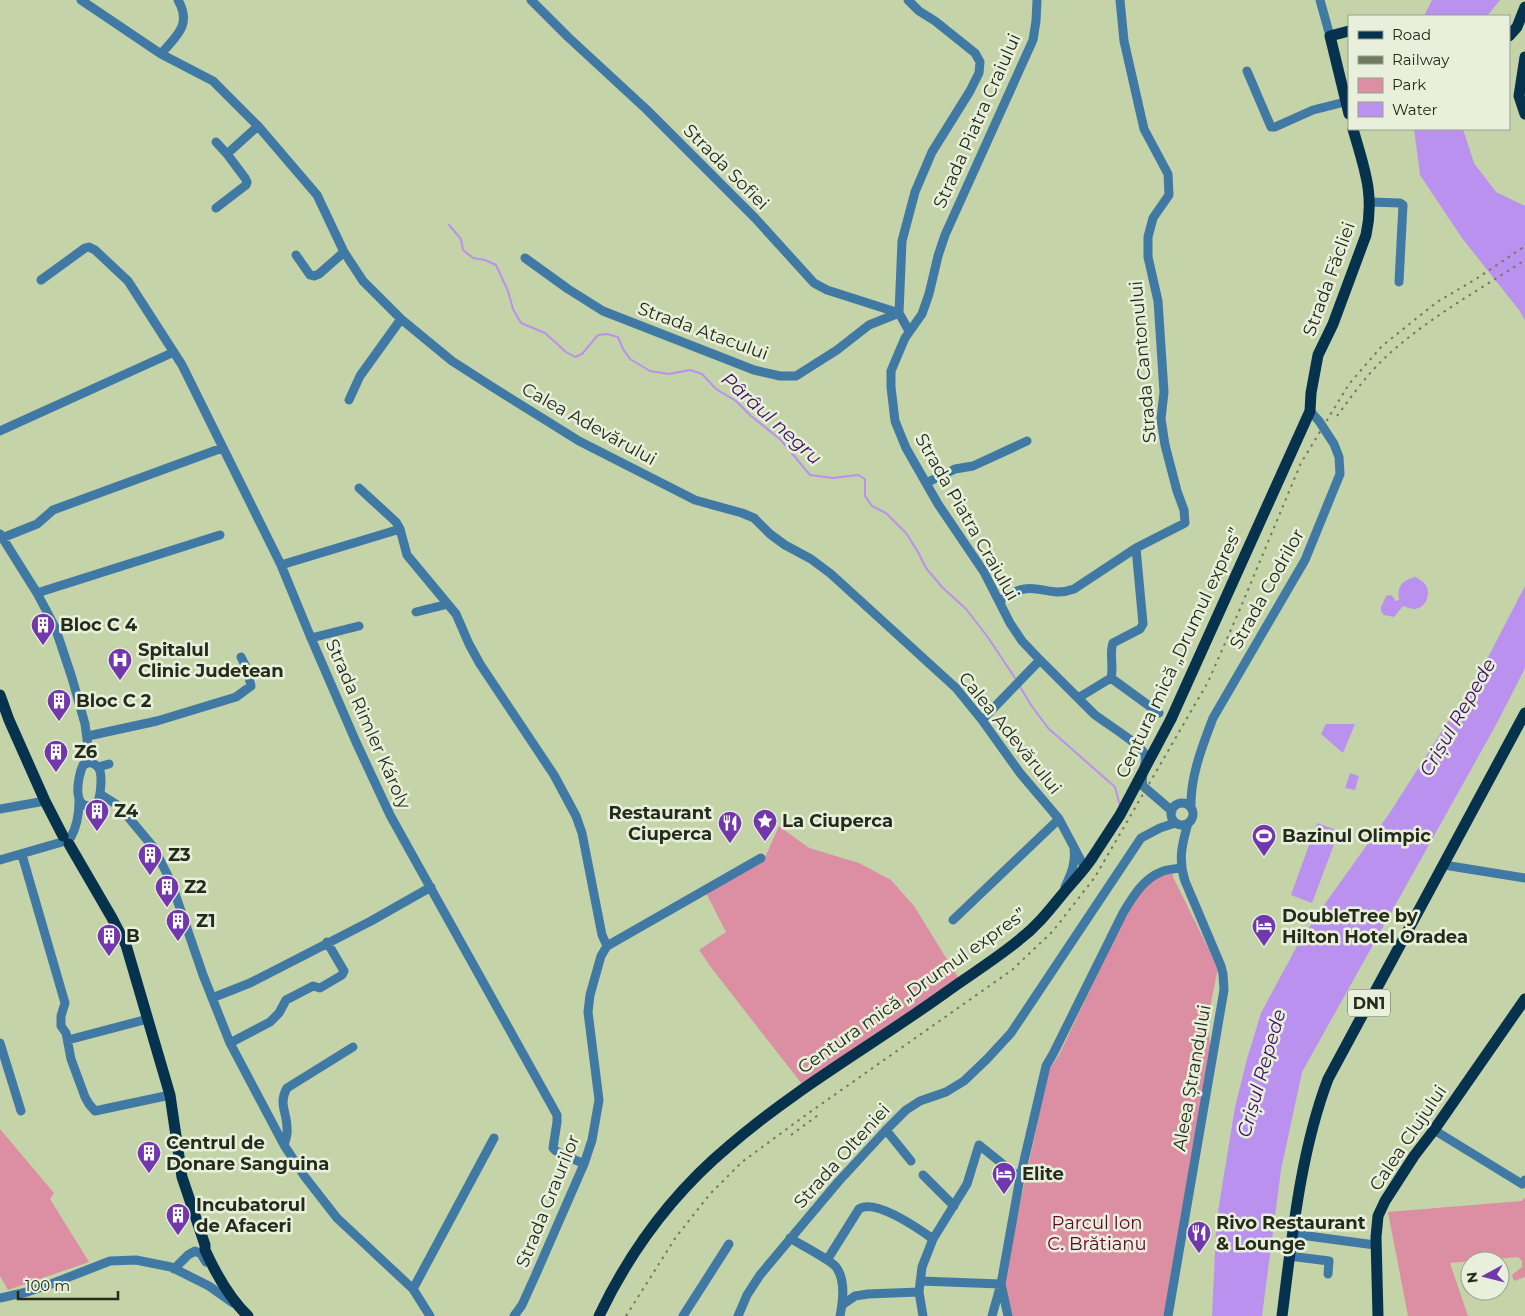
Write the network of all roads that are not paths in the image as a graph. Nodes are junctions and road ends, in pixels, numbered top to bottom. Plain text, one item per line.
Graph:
1 (81, 0) edge
2 (178, 0) edge
3 (531, 0) edge
4 (908, 0) edge
5 (1037, 0) edge
6 (1120, 0) edge
7 (1320, 0) edge
8 (1525, 7) edge
9 (1348, 30) edge
10 (1510, 35) edge
11 (1330, 36) junction
12 (161, 54) junction
13 (1525, 57) edge
14 (1247, 71) dead end
15 (1345, 102) junction
16 (1348, 111) edge
17 (1525, 114) edge
18 (258, 126) junction
19 (1353, 130) edge
20 (216, 142) dead end
21 (227, 154) junction
22 (1370, 202) junction
23 (216, 208) dead end
24 (344, 252) junction
25 (296, 255) dead end
26 (525, 258) dead end
27 (41, 280) dead end
28 (1399, 282) dead end
29 (899, 313) junction
30 (400, 319) junction
31 (908, 331) junction
32 (174, 352) junction
33 (349, 400) dead end
34 (1310, 412) junction
35 (0, 430) edge
36 (1027, 441) dead end
37 (222, 448) junction
38 (926, 483) junction
39 (359, 488) dead end
40 (400, 529) junction
41 (220, 535) dead end
42 (1, 536) edge
43 (1136, 548) junction
44 (281, 564) junction
45 (37, 593) junction
46 (999, 601) junction
47 (448, 604) junction
48 (416, 612) dead end
49 (359, 626) dead end
50 (311, 638) junction
51 (241, 657) dead end
52 (1040, 660) junction
53 (1111, 678) junction
54 (0, 695) edge
55 (1078, 698) junction
56 (1159, 713) dead end
57 (982, 720) junction
58 (1523, 720) edge
59 (88, 736) junction
60 (109, 764) dead end
61 (94, 765) junction
62 (1192, 782) junction
63 (79, 799) junction
64 (102, 799) junction
65 (45, 801) junction
66 (86, 806) junction
67 (1191, 808) junction
68 (0, 809) edge
69 (78, 814) junction
70 (1175, 814) junction
71 (1059, 819) junction
72 (1188, 823) junction
73 (66, 840) junction
74 (1074, 846) junction
75 (1182, 853) junction
76 (22, 855) junction
77 (761, 858) dead end
78 (0, 860) edge
79 (1088, 863) junction
80 (1444, 865) junction
81 (1181, 868) junction
82 (1525, 878) edge
83 (431, 888) junction
84 (1061, 896) junction
85 (954, 920) dead end
86 (327, 942) junction
87 (607, 946) junction
88 (212, 998) junction
89 (1525, 999) edge
90 (148, 1018) junction
91 (68, 1040) junction
92 (0, 1043) edge
93 (230, 1043) junction
94 (353, 1047) dead end
95 (170, 1095) junction
96 (21, 1111) dead end
97 (886, 1130) junction
98 (1434, 1130) junction
99 (494, 1138) dead end
100 (284, 1145) junction
101 (911, 1161) dead end
102 (584, 1164) junction
103 (924, 1176) dead end
104 (1020, 1178) junction
105 (1523, 1182) edge
106 (954, 1206) junction
107 (1293, 1234) junction
108 (790, 1238) junction
109 (933, 1239) junction
110 (729, 1244) dead end
111 (205, 1245) junction
112 (1376, 1245) junction
113 (1290, 1256) junction
114 (827, 1260) junction
115 (174, 1268) junction
116 (1328, 1274) dead end
117 (920, 1281) junction
118 (216, 1282) junction
119 (1001, 1284) junction
120 (413, 1290) junction
121 (919, 1292) junction
122 (0, 1298) edge
123 (842, 1305) junction
124 (244, 1312) edge
125 (430, 1316) edge
126 (514, 1316) edge
127 (599, 1316) edge
128 (683, 1316) edge
129 (738, 1316) edge
130 (840, 1316) edge
131 (923, 1316) edge
132 (992, 1316) edge
133 (1008, 1316) edge
134 (1168, 1316) edge
135 (1282, 1316) edge
136 (1378, 1316) edge

1 - 12 street, Calea Adevărului
2 - 12 street
3 - 29 street, Strada Sofiei
4 - 29 street
5 - 31 street, Strada Piatra Craiului
6 - 43 street, Strada Cantonului
7 - 11 street
8 - 10 main road
9 - 11 main road
11 - 15 main road
12 - 18 street, Calea Adevărului
13 - 17 main road
14 - 15 street
15 - 16 main road
18 - 21 street
18 - 24 street, Calea Adevărului
19 - 22 main road, Strada Făcliei
20 - 21 street
21 - 23 street
22 - 28 street
22 - 34 main road, Strada Făcliei
24 - 25 street
24 - 30 street, Calea Adevărului
26 - 29 street, Strada Atacului
27 - 32 street, Strada Rimler Károly
29 - 31 street
30 - 33 street
30 - 57 street, Calea Adevărului
31 - 38 street, Strada Piatra Craiului
32 - 35 street
32 - 37 street, Strada Rimler Károly
34 - 62 street, Strada Codrilor
34 - 79 main road, Centura mică „Drumul expres”, bridge
36 - 38 street
37 - 42 street
37 - 44 street, Strada Rimler Károly
38 - 46 street, Strada Piatra Craiului
39 - 40 street
40 - 44 street
40 - 47 street
41 - 45 street
42 - 45 street
43 - 46 street
43 - 53 street
44 - 50 street, Strada Rimler Károly
45 - 59 street
46 - 52 street, Strada Piatra Craiului
47 - 48 street
47 - 87 street
49 - 50 street
50 - 83 street, Strada Rimler Károly
51 - 59 street
52 - 55 street, Strada Piatra Craiului
52 - 57 street
53 - 55 street
53 - 56 street
54 - 65 main road
55 - 70 street, Strada Piatra Craiului
57 - 71 street, Calea Adevărului
58 - 80 main road, DN1
59 - 61 street
60 - 61 street
61 - 63 street
61 - 64 street
62 - 67 street, Strada Codrilor
62 - 70 street, Strada Codrilor
63 - 66 street
63 - 69 street
64 - 66 street
64 - 88 street
65 - 68 street
65 - 73 main road
66 - 69 street
67 - 70 street
67 - 72 street, Strada Codrilor
69 - 73 street
70 - 72 street, Strada Olteniei
70 - 75 street, Aleea Ștrandului
70 - 97 street, Strada Olteniei
71 - 74 street, Calea Adevărului
71 - 85 street
72 - 75 street, Aleea Ștrandului
73 - 76 street
73 - 90 main road
74 - 79 street, Calea Adevărului
74 - 84 street
75 - 81 street, Aleea Ștrandului
76 - 78 street
76 - 91 street
77 - 87 street
79 - 84 main road, Centura mică „Drumul expres”
80 - 82 street
80 - 107 main road, DN1
81 - 104 street
81 - 134 street, Aleea Ștrandului
83 - 86 street
83 - 102 street, Strada Rimler Károly
84 - 127 main road, Centura mică „Drumul expres”
86 - 88 street
86 - 93 street
87 - 102 street, Strada Graurilor
88 - 93 street
89 - 98 main road, Calea Clujului
90 - 91 street
90 - 95 main road
91 - 95 street
92 - 96 street
93 - 100 street
94 - 100 street
95 - 111 main road
97 - 101 street
97 - 108 street, Strada Olteniei
98 - 105 street
98 - 112 main road, Calea Clujului
99 - 120 street
100 - 120 street
102 - 126 street, Strada Graurilor
103 - 106 street
104 - 106 street
104 - 119 street
106 - 109 street
107 - 112 street
107 - 113 main road, DN1
108 - 114 street
108 - 129 street, Strada Olteniei
109 - 114 street
109 - 117 street
110 - 128 street
111 - 118 main road
111 - 124 main road
112 - 136 main road, Calea Clujului
113 - 116 street
113 - 135 main road, DN1
114 - 123 street
115 - 118 street
115 - 118 street
115 - 122 street
117 - 119 street
117 - 121 street
118 - 124 main road
119 - 132 street
119 - 133 street
120 - 125 street
121 - 123 street
121 - 131 street
123 - 130 street

